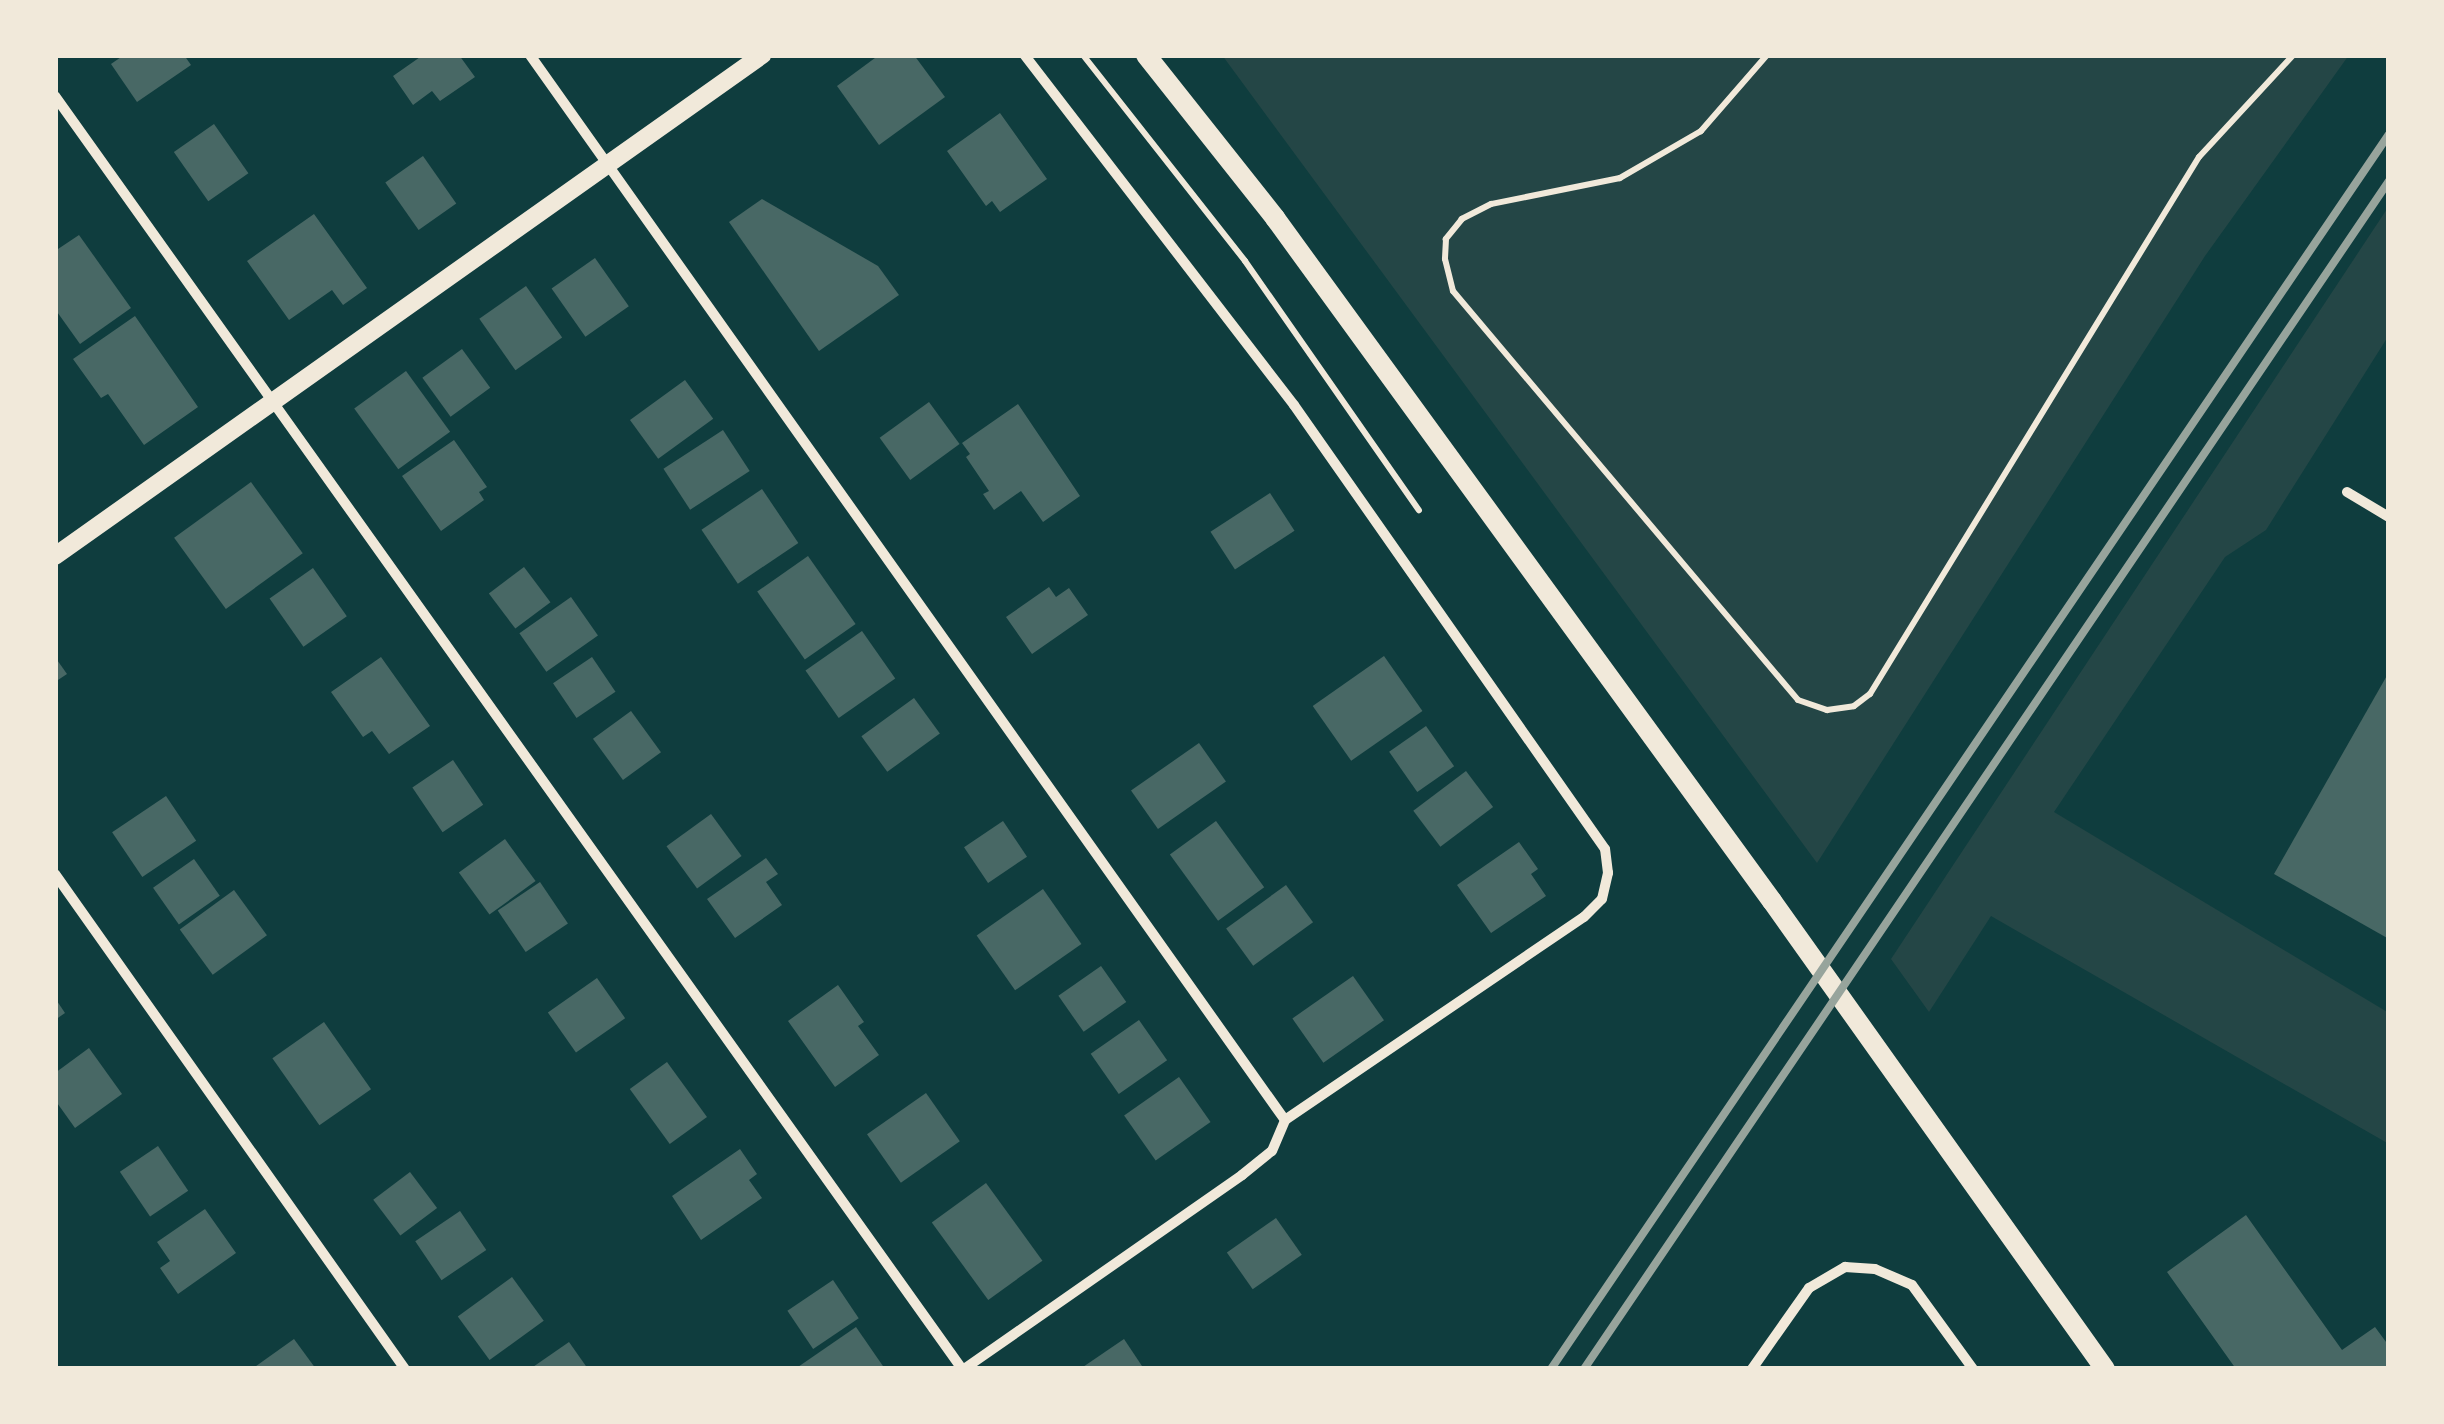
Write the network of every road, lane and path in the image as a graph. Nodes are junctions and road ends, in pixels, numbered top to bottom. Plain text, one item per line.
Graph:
1 (530, 55) edge
2 (762, 55) edge
3 (1024, 55) edge
4 (1083, 55) edge
5 (1146, 55) edge
6 (1767, 55) edge
7 (2292, 55) edge
8 (55, 96) edge
9 (607, 162) junction
10 (272, 405) junction
11 (2348, 492) dead end
12 (1419, 510) dead end
13 (2389, 517) edge
14 (55, 556) edge
15 (55, 874) edge
16 (1285, 1120) junction
17 (404, 1369) edge
18 (963, 1369) edge
19 (1752, 1369) edge
20 (1973, 1369) edge
21 (2105, 1369) edge

1 - 9 street
2 - 9 street
3 - 16 street
4 - 12 path
5 - 21 main road
6 - 7 path
8 - 10 street
9 - 10 street
9 - 16 street
10 - 14 street
10 - 18 street
11 - 13 street
15 - 17 street
16 - 18 street
19 - 20 street

